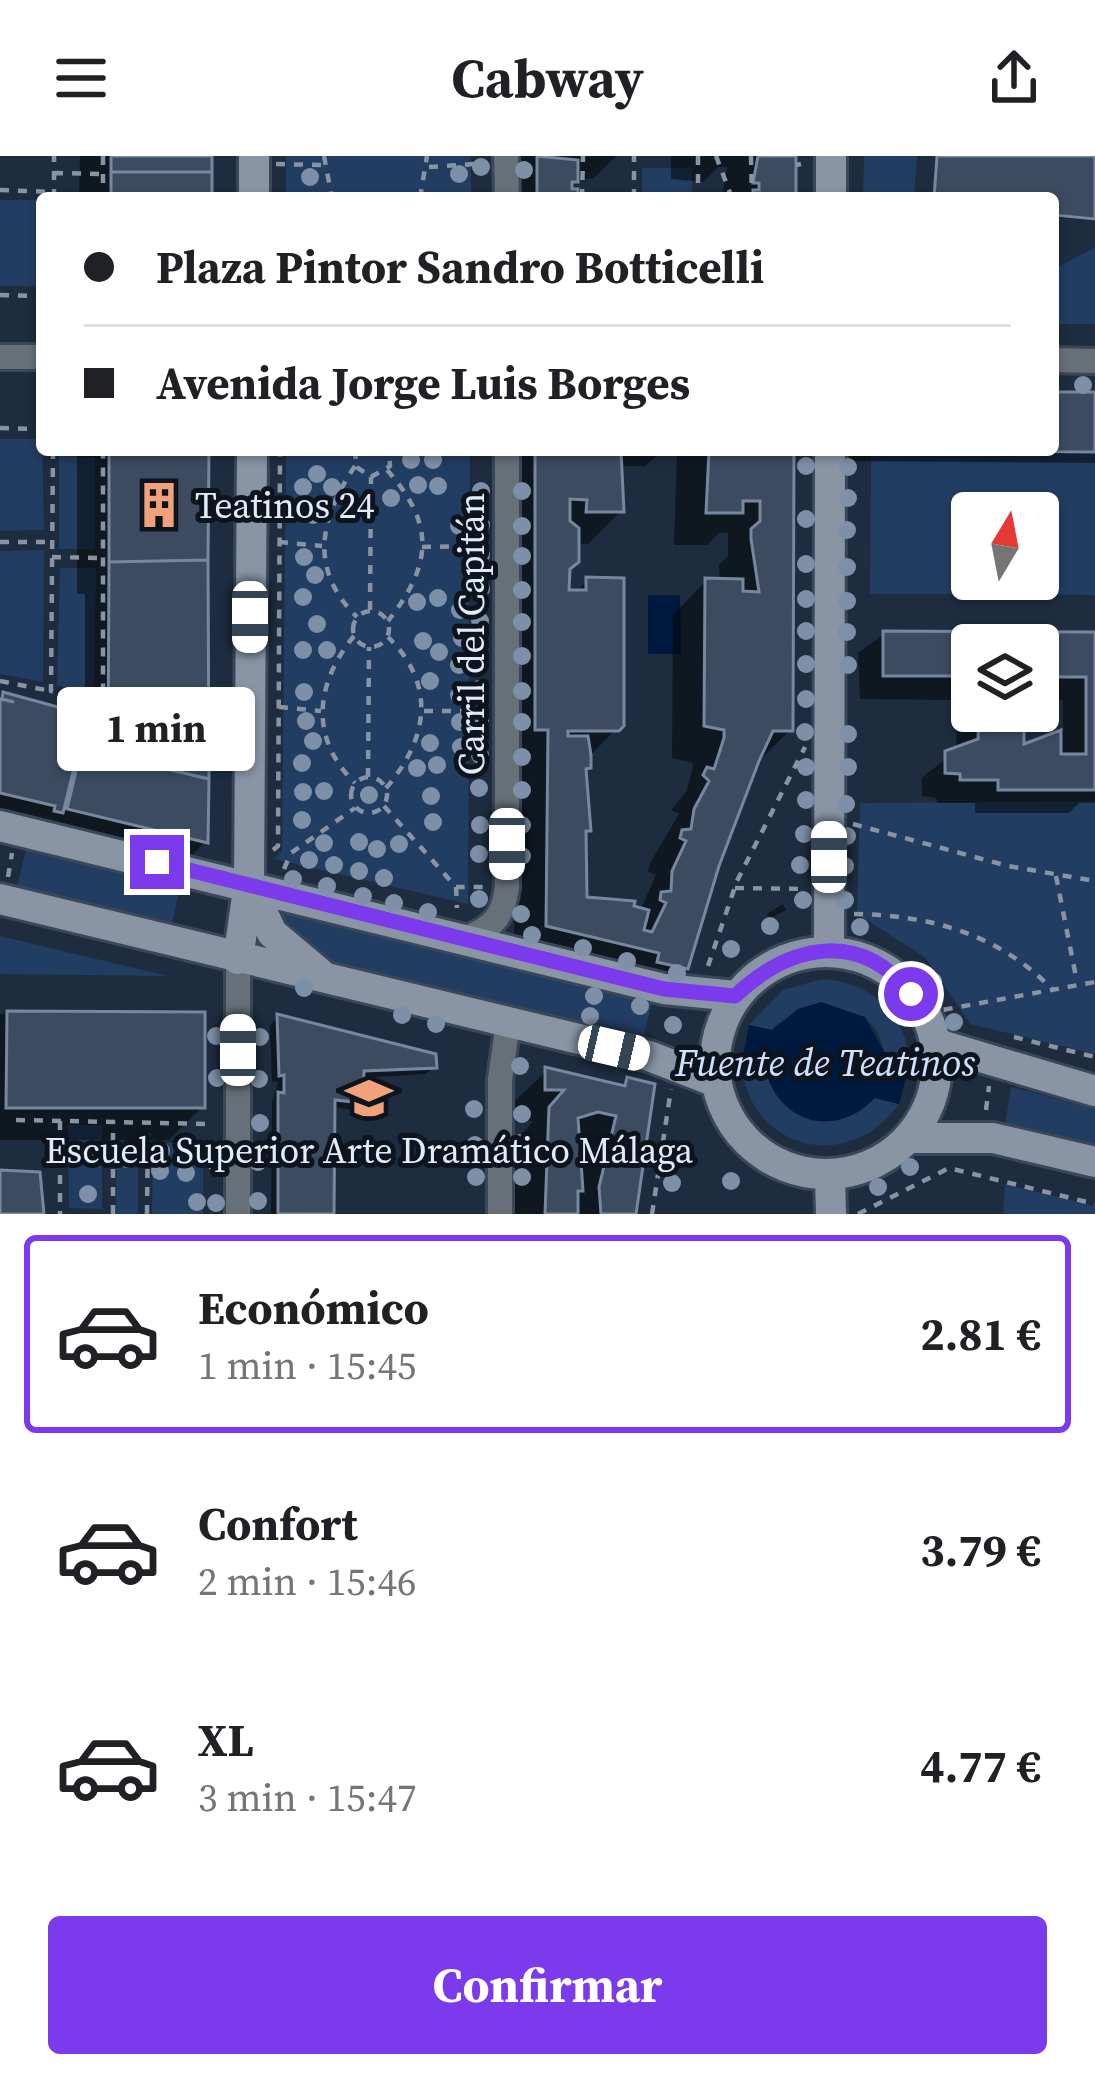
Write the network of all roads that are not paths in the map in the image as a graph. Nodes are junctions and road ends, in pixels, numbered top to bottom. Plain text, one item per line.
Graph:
1 (506, 156) edge
2 (265, 160) edge
3 (809, 162) edge
4 (256, 192) edge
5 (507, 192) edge
6 (827, 192) edge
7 (0, 357) edge
8 (36, 357) edge
9 (252, 456) edge
10 (507, 456) edge
11 (830, 456) edge
12 (0, 826) edge
13 (249, 884) junction
14 (0, 899) edge
15 (465, 939) junction
16 (829, 950) junction
17 (238, 958) junction
18 (327, 979) junction
19 (735, 996) junction
20 (508, 1023) junction
21 (937, 1044) junction
22 (1004, 1066) junction
23 (1095, 1081) edge
24 (716, 1082) junction
25 (1095, 1091) edge
26 (908, 1138) junction
27 (1095, 1162) edge
28 (830, 1176) junction
29 (238, 1214) edge
30 (500, 1214) edge
31 (831, 1214) edge

1 - 5 street
2 - 4 main road
3 - 6 main road
7 - 8 street
9 - 13 main road
10 - 15 street, Carril del Capitán
11 - 16 main road
12 - 13 main road
13 - 15 main road
13 - 17 main road
13 - 18 main road
14 - 17 main road
15 - 19 main road
16 - 19 main road
16 - 21 main road
17 - 18 main road
17 - 29 street
18 - 20 main road
19 - 24 main road
20 - 24 main road
20 - 30 street
21 - 22 main road
21 - 26 main road
22 - 23 street
22 - 25 main road
24 - 28 main road
26 - 27 main road
26 - 28 main road
28 - 31 main road

